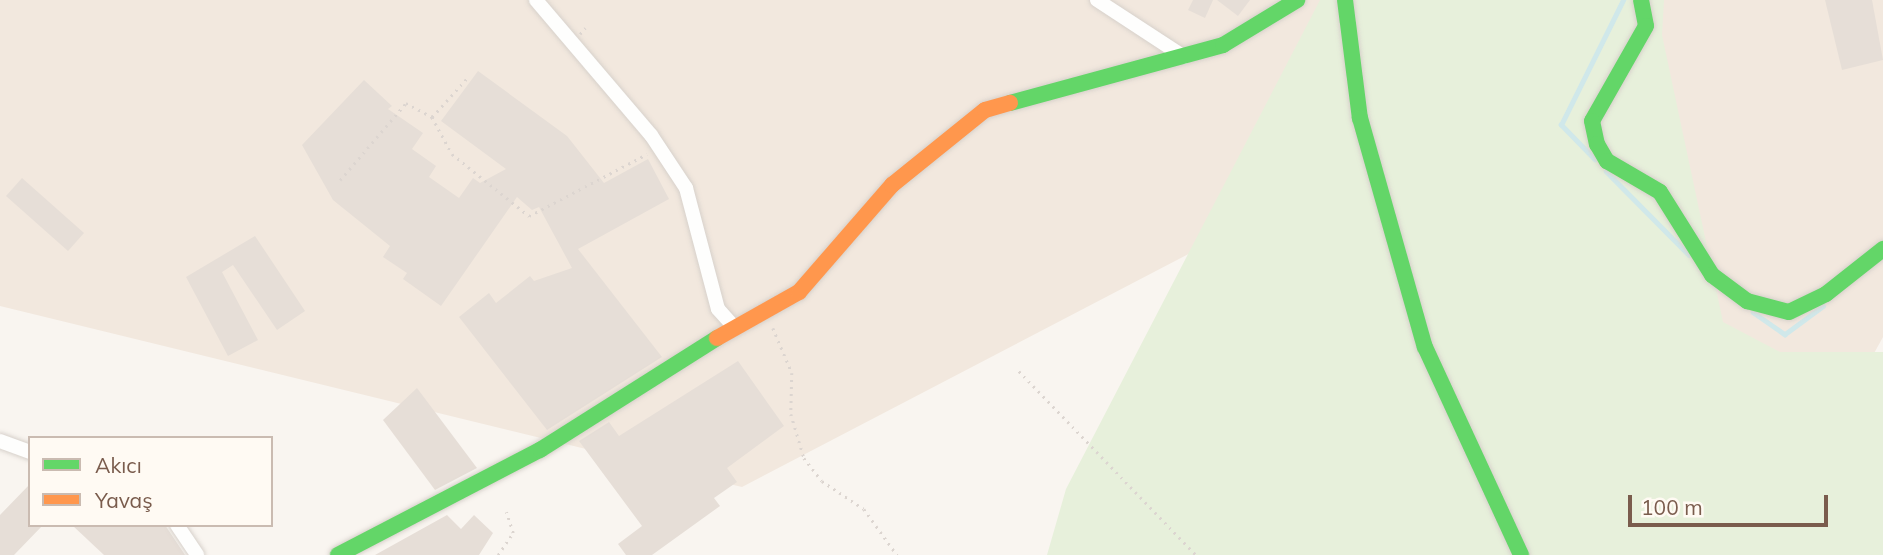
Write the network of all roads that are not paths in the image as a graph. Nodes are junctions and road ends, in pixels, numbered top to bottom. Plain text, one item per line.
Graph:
1 (536, 0) edge
2 (1097, 0) edge
3 (1297, 0) edge
4 (1345, 0) edge
5 (1641, 0) edge
6 (1184, 57) junction
7 (1883, 249) edge
8 (734, 327) junction
9 (0, 442) edge
10 (28, 451) edge
11 (178, 527) edge
12 (197, 555) edge
13 (338, 555) edge
14 (1521, 555) edge

1 - 8 street
2 - 6 street
3 - 6 street
4 - 14 street
5 - 7 street
6 - 8 street
8 - 13 street
9 - 10 street
11 - 12 street

